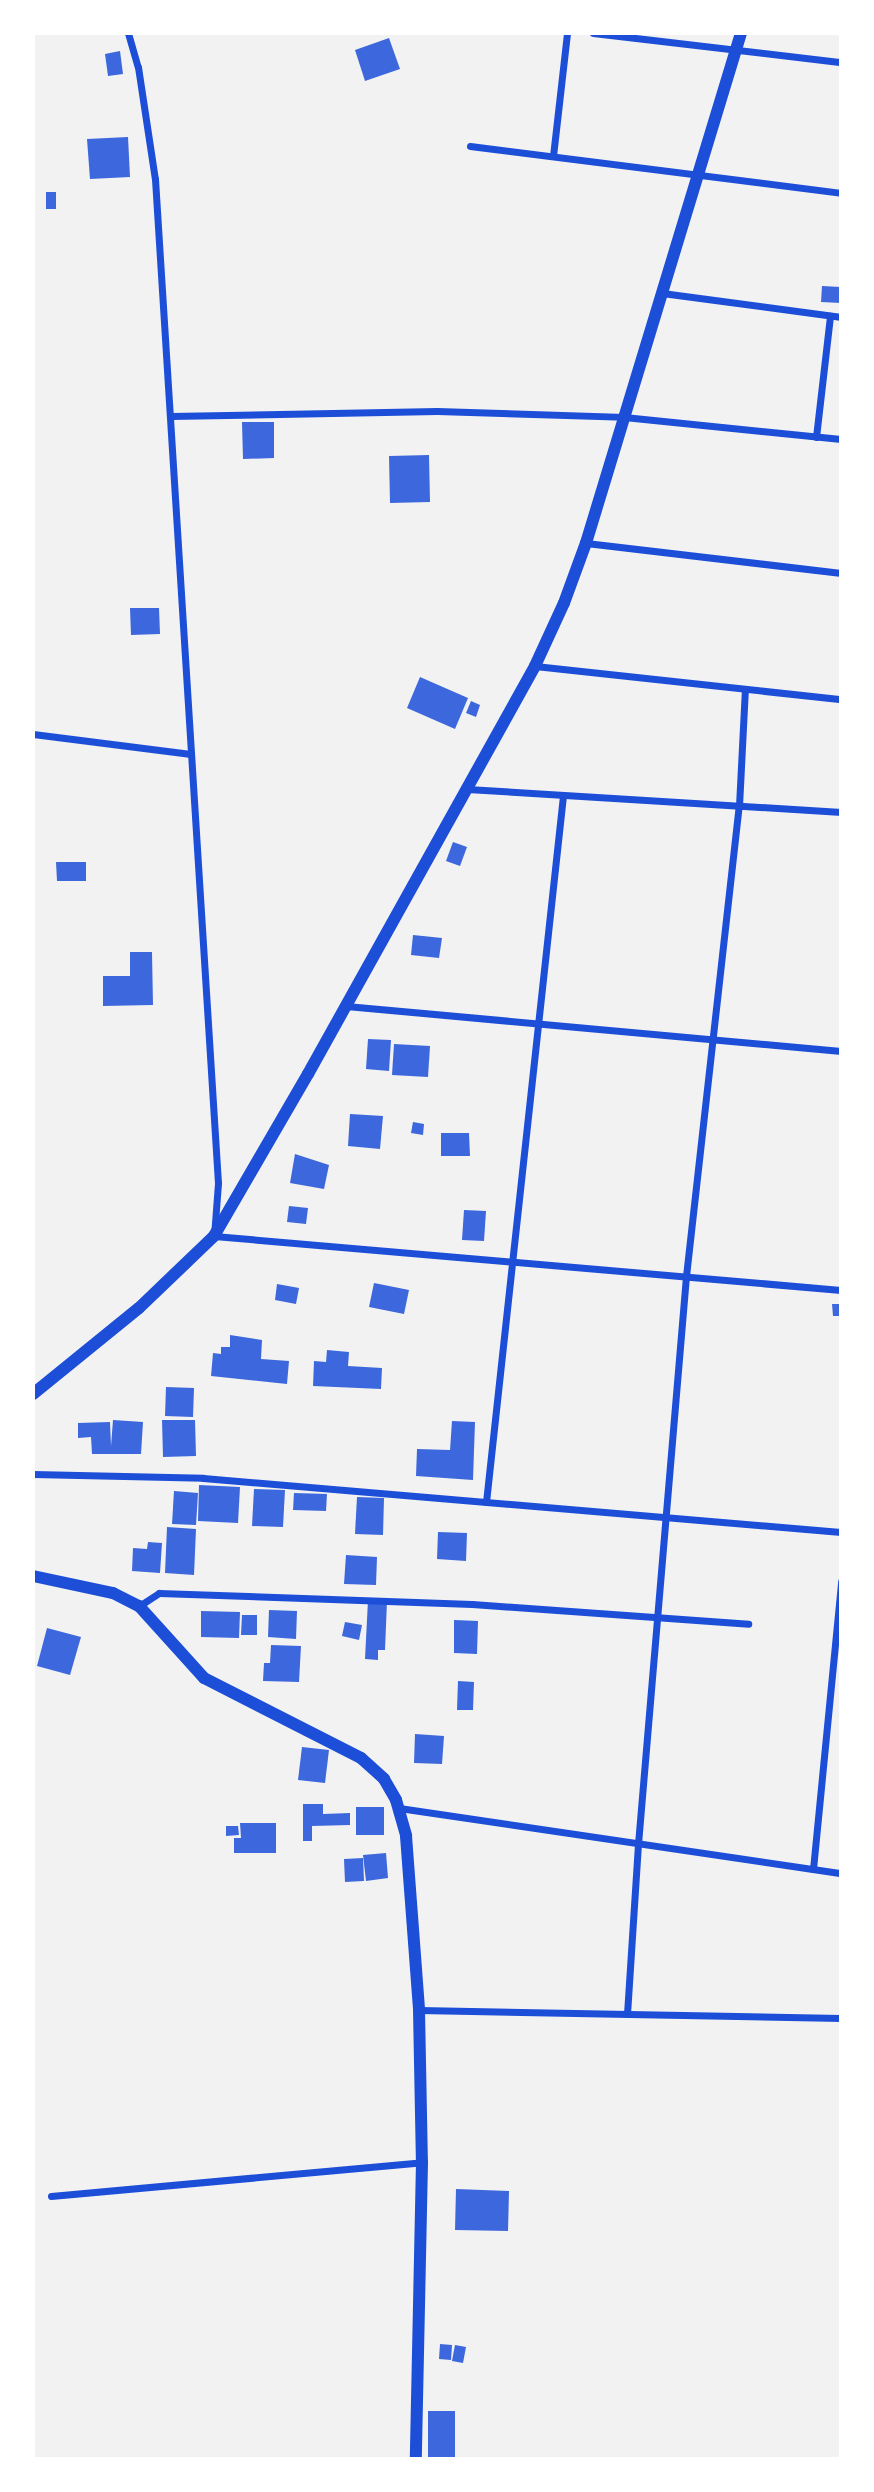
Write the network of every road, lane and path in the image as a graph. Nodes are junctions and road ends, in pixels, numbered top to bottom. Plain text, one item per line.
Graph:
1 (128, 33) edge
2 (567, 33) edge
3 (593, 33) edge
4 (741, 33) edge
5 (736, 50) junction
6 (841, 62) edge
7 (470, 146) dead end
8 (553, 156) junction
9 (698, 174) junction
10 (841, 193) edge
11 (662, 293) junction
12 (830, 316) junction
13 (841, 317) edge
14 (171, 416) junction
15 (624, 417) junction
16 (816, 437) junction
17 (841, 439) edge
18 (586, 543) junction
19 (841, 573) edge
20 (535, 666) junction
21 (745, 689) junction
22 (841, 699) edge
23 (33, 734) edge
24 (191, 754) junction
25 (467, 789) junction
26 (563, 795) junction
27 (739, 806) junction
28 (841, 812) edge
29 (346, 1006) junction
30 (538, 1023) junction
31 (714, 1040) junction
32 (841, 1051) edge
33 (214, 1236) junction
34 (511, 1261) junction
35 (686, 1276) junction
36 (841, 1290) edge
37 (33, 1394) edge
38 (33, 1474) edge
39 (486, 1502) junction
40 (666, 1517) junction
41 (841, 1532) edge
42 (33, 1576) edge
43 (841, 1581) edge
44 (139, 1606) junction
45 (656, 1618) junction
46 (748, 1624) dead end
47 (398, 1808) junction
48 (638, 1844) junction
49 (813, 1869) junction
50 (841, 1873) edge
51 (419, 2010) junction
52 (627, 2014) junction
53 (841, 2018) edge
54 (422, 2162) junction
55 (51, 2196) dead end
56 (416, 2459) edge

1 - 14 street
2 - 8 street
3 - 5 street
4 - 5 street
5 - 6 street
5 - 9 street
7 - 8 street
8 - 9 street
9 - 10 street
9 - 11 street
11 - 12 street
11 - 15 street
12 - 13 street
12 - 16 street
14 - 15 street
14 - 24 street
15 - 16 street
15 - 18 street
16 - 17 street
18 - 19 street
18 - 20 street
20 - 21 street
20 - 25 street
21 - 22 street
21 - 27 street
23 - 24 street
24 - 33 street
25 - 26 street
25 - 29 street
26 - 27 street
26 - 30 street
27 - 28 street
27 - 31 street
29 - 30 street
29 - 33 street
30 - 31 street
30 - 34 street
31 - 32 street
31 - 35 street
33 - 34 street
33 - 37 street
34 - 35 street
34 - 39 street
35 - 36 street
35 - 40 street
38 - 39 street
39 - 40 street
40 - 41 street
40 - 45 street
42 - 44 street
43 - 49 street
44 - 45 street
44 - 47 street
45 - 46 street
45 - 48 street
47 - 48 street
47 - 51 street
48 - 49 street
48 - 52 street
49 - 50 street
51 - 52 street
51 - 54 street
52 - 53 street
54 - 55 street
54 - 56 street

